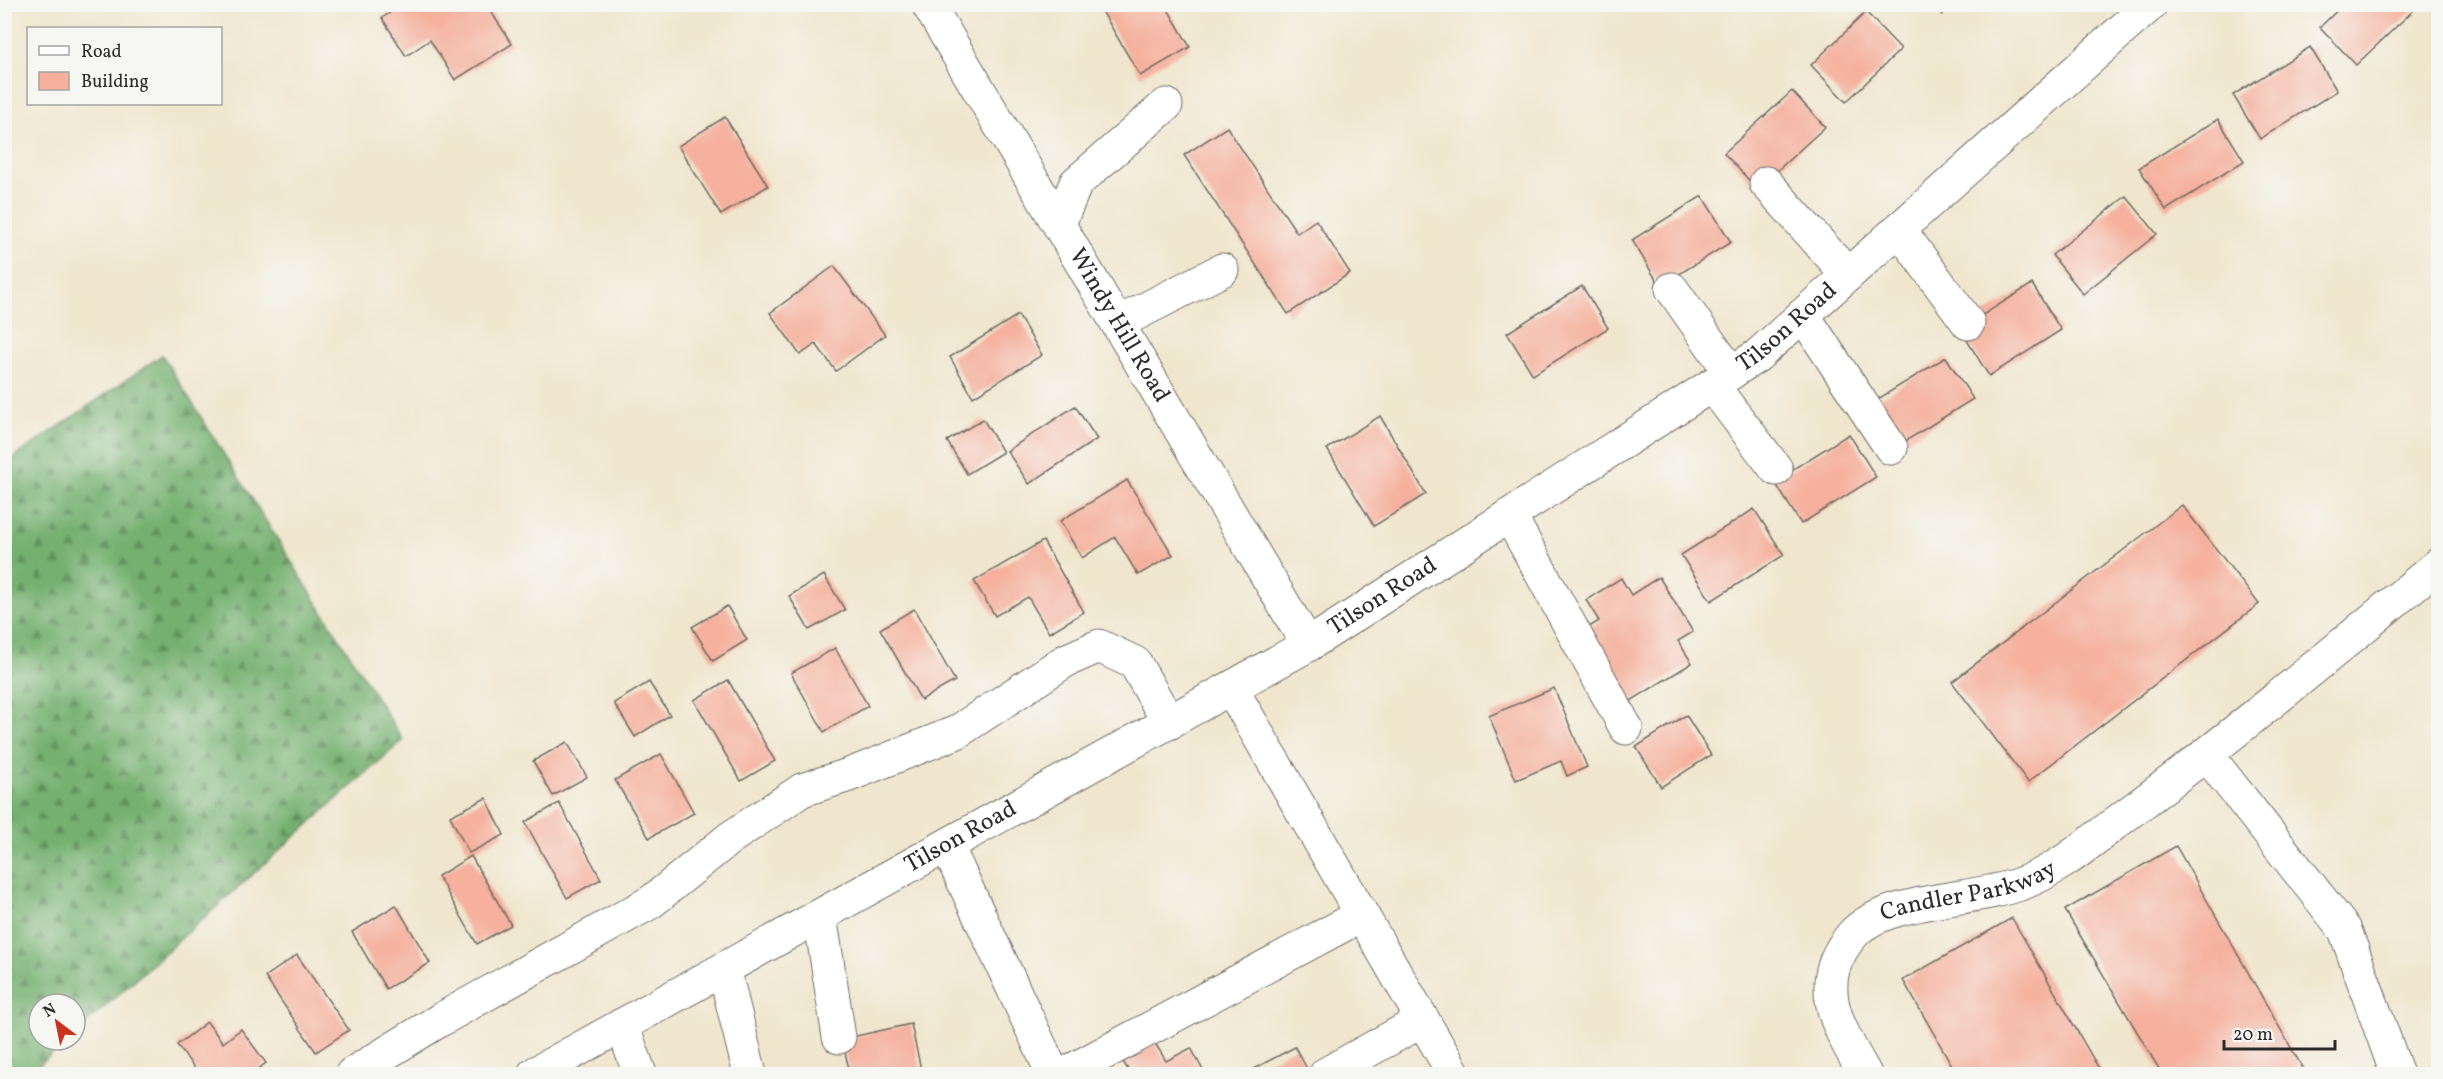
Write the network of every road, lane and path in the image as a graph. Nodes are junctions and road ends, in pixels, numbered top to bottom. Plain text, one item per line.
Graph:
1 (928, 4) edge
2 (2151, 4) edge
3 (1166, 105) dead end
4 (1766, 183) dead end
5 (1059, 224) junction
6 (1899, 229) junction
7 (1222, 270) dead end
8 (1848, 275) junction
9 (1672, 289) dead end
10 (1803, 315) junction
11 (1968, 323) dead end
12 (1118, 324) junction
13 (1722, 379) junction
14 (1892, 448) dead end
15 (1776, 469) dead end
16 (1510, 516) junction
17 (2439, 565) edge
18 (1308, 645) junction
19 (1231, 688) junction
20 (1169, 723) junction
21 (1626, 728) dead end
22 (2207, 755) junction
23 (947, 846) junction
24 (1362, 915) junction
25 (820, 916) junction
26 (724, 969) junction
27 (1423, 1020) junction
28 (622, 1025) junction
29 (839, 1037) dead end
30 (352, 1074) edge
31 (534, 1074) edge
32 (640, 1074) edge
33 (750, 1074) edge
34 (1053, 1074) edge
35 (1065, 1074) edge
36 (1326, 1074) edge
37 (1454, 1074) edge
38 (1866, 1074) edge
39 (2397, 1074) edge

1 - 5 street, Windy Hill Road
2 - 6 street, Tilson Road
3 - 5 street
4 - 8 street
5 - 12 street, Windy Hill Road
6 - 8 street, Tilson Road
6 - 11 street
7 - 12 street
8 - 10 street, Tilson Road
9 - 13 street
10 - 13 street, Tilson Road
10 - 14 street
12 - 18 street, Windy Hill Road
13 - 15 street
13 - 16 street, Tilson Road
16 - 18 street, Tilson Road
16 - 21 street
17 - 22 street, Candler Parkway
18 - 19 street, Tilson Road
19 - 20 street, Tilson Road
19 - 24 street
20 - 23 street, Tilson Road
20 - 30 street
22 - 38 street, Candler Parkway
22 - 39 street
23 - 25 street, Tilson Road
23 - 34 street
24 - 27 street
24 - 35 street
25 - 26 street, Tilson Road
25 - 29 street
26 - 28 street, Tilson Road
26 - 33 street
27 - 36 street
27 - 37 street
28 - 31 street, Tilson Road
28 - 32 street

